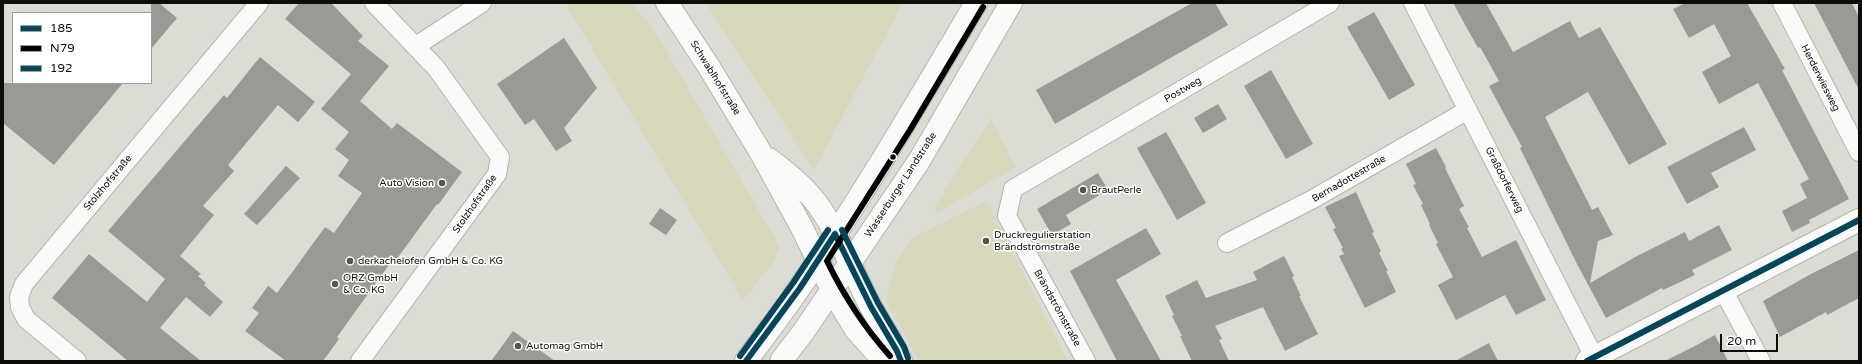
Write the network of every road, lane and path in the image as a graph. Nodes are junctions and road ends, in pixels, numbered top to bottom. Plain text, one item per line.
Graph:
1 (259, 3) edge
2 (374, 3) edge
3 (482, 3) edge
4 (667, 3) edge
5 (976, 3) edge
6 (1011, 3) edge
7 (1330, 3) edge
8 (1413, 3) edge
9 (1782, 3) edge
10 (416, 46) junction
11 (1468, 110) junction
12 (1859, 152) edge
13 (761, 154) junction
14 (1034, 176) joint
15 (1859, 220) edge
16 (834, 234) junction
17 (1227, 243) dead end
18 (818, 260) junction
19 (849, 264) junction
20 (832, 290) junction
21 (1723, 290) junction
22 (1591, 359) edge
23 (77, 361) edge
24 (360, 361) edge
25 (746, 361) edge
26 (781, 361) edge
27 (884, 361) edge
28 (901, 361) edge
29 (1086, 361) edge
30 (1761, 361) edge

1 - 23 street, Stolzhofstraße
2 - 10 street, Stolzhofstraße
3 - 10 street
4 - 13 street, Schwablhofstraße
5 - 16 street
6 - 19 street, Wasserburger Landstraße
7 - 14 street, Postweg
8 - 11 street, Graßdorferweg
9 - 12 street, Herderwiesweg
10 - 24 street, Stolzhofstraße
11 - 17 street, Bernadottestraße
11 - 22 street, Graßdorferweg
13 - 16 street, Schwablhofstraße
13 - 18 street, Schwablhofstraße
14 - 29 street, Brändströmstraße
15 - 21 street
16 - 18 street
16 - 19 street, Schwablhofstraße
18 - 20 street, Schwablhofstraße
18 - 25 street
19 - 20 street, Wasserburger Landstraße
19 - 28 street, Schwablhofstraße
20 - 26 street, Wasserburger Landstraße
20 - 27 street, Schwablhofstraße
21 - 22 street
21 - 30 street

